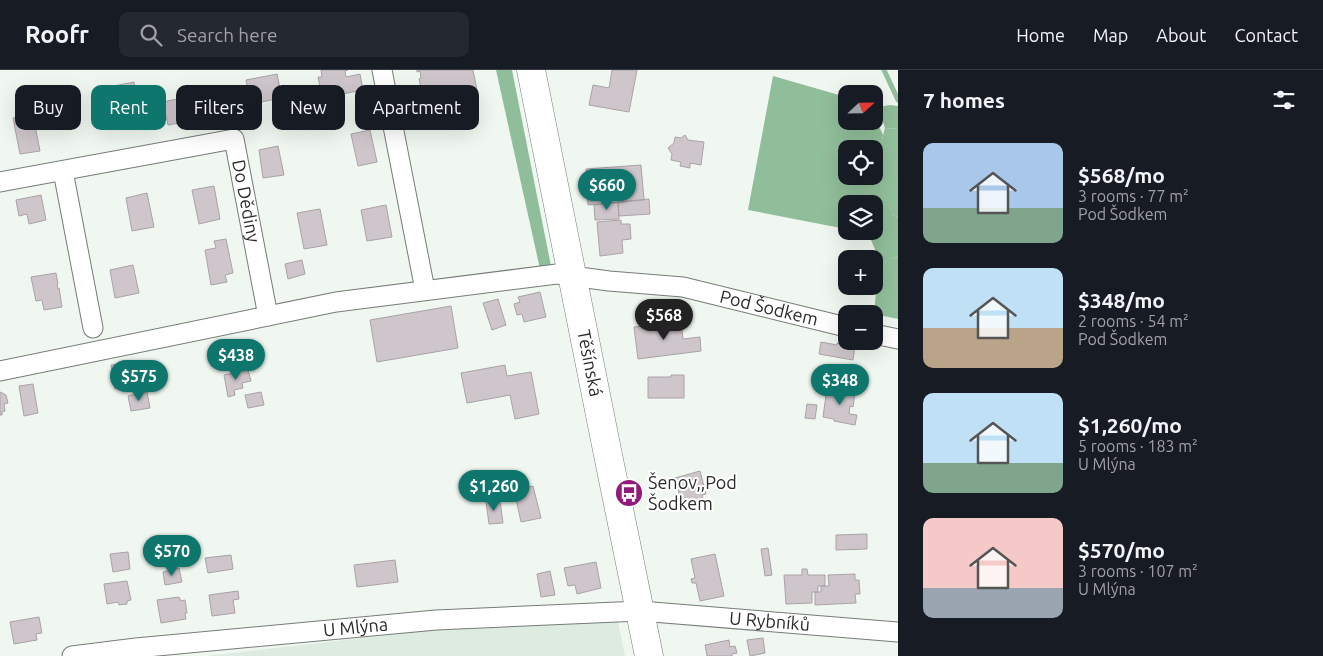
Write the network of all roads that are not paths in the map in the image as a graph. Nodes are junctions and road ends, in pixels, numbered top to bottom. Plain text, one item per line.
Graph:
1 (382, 70) edge
2 (532, 70) edge
3 (63, 170) junction
4 (0, 182) edge
5 (573, 276) junction
6 (425, 290) junction
7 (268, 316) junction
8 (838, 325) edge
9 (93, 328) dead end
10 (883, 336) edge
11 (898, 339) edge
12 (0, 371) edge
13 (640, 611) junction
14 (898, 632) edge
15 (72, 656) edge
16 (649, 656) edge

1 - 6 street
2 - 5 main road, Těšínská
3 - 4 street, Do Dědiny
3 - 7 street, Do Dědiny
3 - 9 street
5 - 6 street
5 - 8 street, Pod Šodkem
5 - 13 main road, Těšínská
6 - 7 street
7 - 12 street
10 - 11 street
13 - 14 street, U Rybníků
13 - 15 street, U Mlýna
13 - 16 main road, Těšínská

